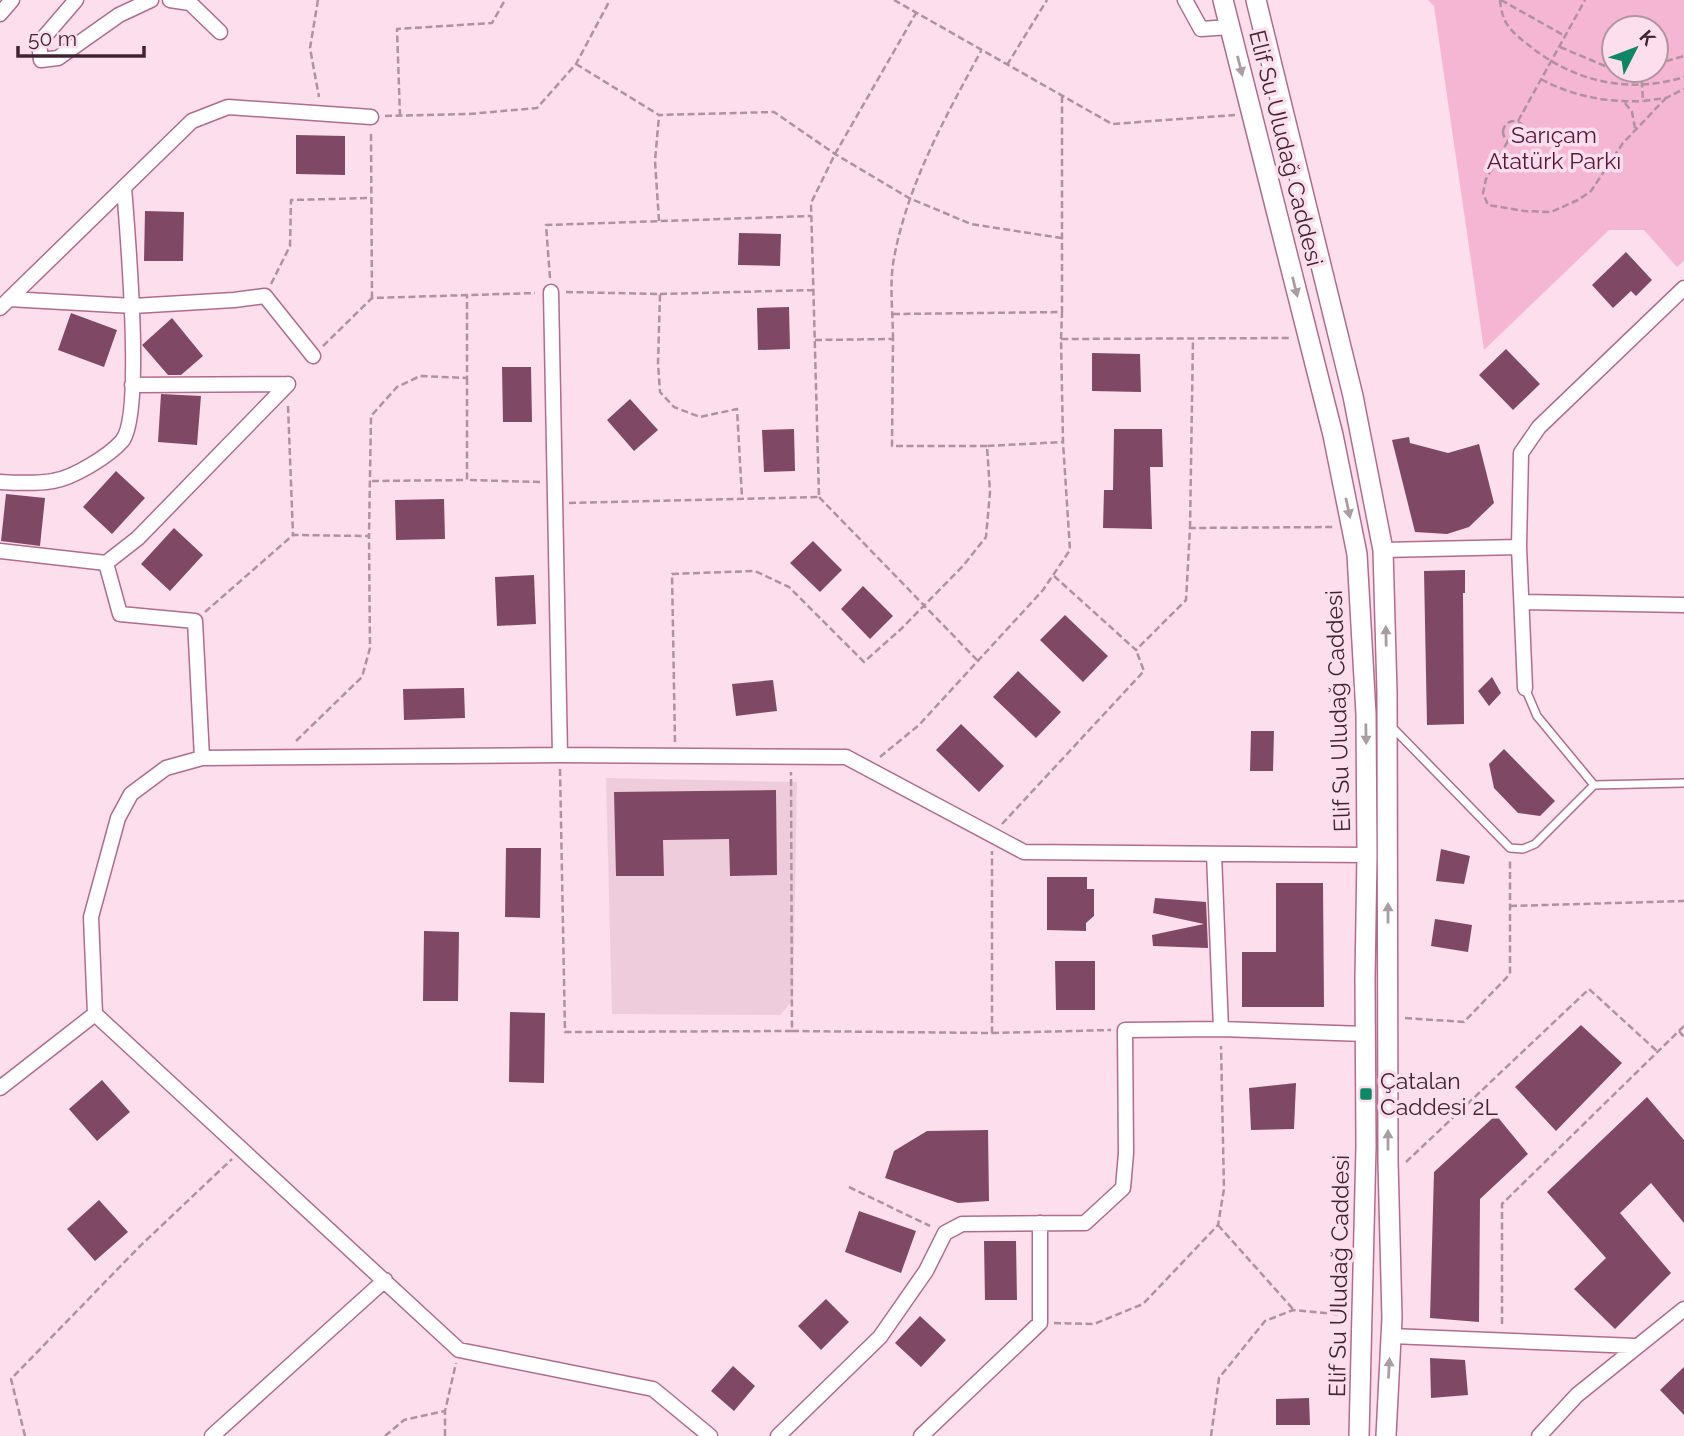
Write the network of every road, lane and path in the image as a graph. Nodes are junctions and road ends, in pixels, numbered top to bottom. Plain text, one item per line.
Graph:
1 (12, 0) edge
2 (76, 0) edge
3 (151, 0) edge
4 (170, 0) edge
5 (318, 0) edge
6 (505, 0) edge
7 (610, 0) edge
8 (894, 0) edge
9 (1047, 0) edge
10 (1185, 0) edge
11 (1223, 0) edge
12 (1256, 0) edge
13 (1501, 0) edge
14 (1585, 0) edge
15 (916, 13) junction
16 (0, 14) edge
17 (1230, 27) junction
18 (220, 32) dead end
19 (1566, 36) junction
20 (1560, 47) junction
21 (981, 51) junction
22 (1551, 63) junction
23 (576, 64) junction
24 (1600, 64) edge
25 (1007, 65) junction
26 (1684, 77) edge
27 (1541, 79) junction
28 (1641, 85) junction
29 (1684, 89) edge
30 (1062, 96) junction
31 (1666, 98) junction
32 (1643, 101) junction
33 (1624, 102) junction
34 (322, 114) junction
35 (1252, 114) junction
36 (659, 115) junction
37 (400, 116) junction
38 (370, 117) junction
39 (1518, 121) junction
40 (1635, 128) junction
41 (1508, 141) junction
42 (835, 154) junction
43 (124, 187) junction
44 (371, 198) junction
45 (909, 198) junction
46 (811, 216) junction
47 (659, 221) junction
48 (1061, 238) junction
49 (814, 290) junction
50 (551, 292) junction
51 (1682, 293) edge
52 (660, 294) junction
53 (467, 295) junction
54 (265, 296) junction
55 (372, 298) junction
56 (5, 303) edge
57 (133, 306) junction
58 (1062, 312) junction
59 (893, 314) junction
60 (1061, 338) junction
61 (1193, 338) junction
62 (1308, 338) junction
63 (893, 339) junction
64 (815, 340) junction
65 (313, 356) joint
66 (467, 377) junction
67 (288, 384) junction
68 (132, 385) junction
69 (1063, 442) junction
70 (987, 446) junction
71 (467, 480) junction
72 (372, 481) junction
73 (0, 482) edge
74 (555, 483) junction
75 (818, 497) junction
76 (742, 498) junction
77 (555, 503) junction
78 (1352, 527) junction
79 (1190, 528) junction
80 (293, 535) junction
81 (369, 536) junction
82 (1519, 547) junction
83 (1383, 550) junction
84 (0, 551) edge
85 (106, 563) junction
86 (1053, 575) junction
87 (1522, 603) junction
88 (924, 605) junction
89 (1684, 605) edge
90 (195, 621) junction
91 (1136, 650) junction
92 (978, 661) junction
93 (1525, 688) joint
94 (1387, 722) junction
95 (560, 755) junction
96 (675, 756) junction
97 (791, 756) junction
98 (279, 757) junction
99 (202, 758) junction
100 (866, 768) junction
101 (1684, 783) edge
102 (1594, 785) junction
103 (992, 835) junction
104 (1510, 848) junction
105 (1214, 854) junction
106 (1367, 855) junction
107 (1684, 901) edge
108 (1510, 906) junction
109 (95, 1014) junction
110 (1388, 1017) junction
111 (1684, 1026) edge
112 (1221, 1028) junction
113 (1125, 1030) junction
114 (792, 1031) junction
115 (1679, 1031) junction
116 (992, 1033) junction
117 (1365, 1034) junction
118 (1684, 1037) edge
119 (1658, 1052) junction
120 (0, 1088) edge
121 (242, 1150) junction
122 (1388, 1179) junction
123 (849, 1187) dead end
124 (1040, 1223) junction
125 (1219, 1225) junction
126 (945, 1234) junction
127 (385, 1280) junction
128 (1684, 1308) edge
129 (1293, 1310) junction
130 (1363, 1318) junction
131 (1040, 1323) junction
132 (1391, 1336) junction
133 (1502, 1341) junction
134 (1636, 1346) junction
135 (459, 1350) junction
136 (445, 1411) junction
137 (25, 1436) edge
138 (212, 1436) edge
139 (385, 1436) edge
140 (445, 1436) edge
141 (710, 1436) edge
142 (778, 1436) edge
143 (921, 1436) edge
144 (1211, 1436) edge
145 (1359, 1436) edge
146 (1385, 1436) edge
147 (1539, 1436) edge

1 - 16 street
2 - 3 street
4 - 18 street
5 - 34 path
6 - 37 path
7 - 23 path
8 - 15 path
9 - 25 path
10 - 17 street
11 - 17 main road, Elif Su Uludağ Caddesi
12 - 83 main road, Elif Su Uludağ Caddesi
13 - 19 path
13 - 22 path
14 - 19 path
15 - 21 path
15 - 42 path
17 -> 35 main road, Elif Su Uludağ Caddesi
19 - 20 path
20 - 22 path
20 - 24 path
21 - 25 path
21 - 45 path
22 - 27 path
22 - 28 path
23 - 36 path
23 - 37 path
25 - 30 path
26 - 28 path
27 - 33 path
27 - 39 path
28 - 32 path
29 - 31 path
30 - 35 path
30 - 48 path
31 - 32 path
31 - 40 path
32 - 33 path
33 - 40 path
34 - 38 street
34 - 43 street
35 -> 62 main road, Elif Su Uludağ Caddesi
36 - 42 path
36 - 47 path
37 - 38 path
38 - 44 path
39 - 41 path
39 - 41 path
40 - 41 path
42 - 45 path
42 - 46 path
43 - 56 street
43 - 57 street
44 - 54 path
44 - 55 path
45 - 48 path
45 - 59 path
46 - 47 path
46 - 49 path
47 - 50 path
48 - 58 path
49 - 52 path
49 - 64 path
50 - 52 path
50 - 53 path
50 - 74 street
51 - 82 street
52 - 76 path
53 - 55 path
53 - 66 path
54 - 57 street
54 - 65 street
55 - 65 path
56 - 57 street
57 - 68 street
58 - 59 path
58 - 60 path
59 - 63 path
60 - 61 path
60 - 69 path
61 - 62 path
61 - 79 path
62 -> 78 main road, Elif Su Uludağ Caddesi
63 - 64 path
63 - 70 path
64 - 75 path
66 - 71 path
66 - 72 path
67 - 68 street
67 - 80 path
67 - 85 street
68 - 73 street
69 - 70 path
69 - 86 path
70 - 88 path
71 - 72 path
71 - 74 path
72 - 81 path
74 - 77 street
75 - 76 path
75 - 88 path
76 - 77 path
77 - 95 street
78 - 79 path
78 -> 106 main road, Elif Su Uludağ Caddesi
79 - 91 path
80 - 81 path
80 - 90 path
81 - 98 path
82 - 83 street
82 - 87 street
94 -> 83 main road, Elif Su Uludağ Caddesi
84 - 85 street
85 - 90 street
86 - 91 path
86 - 92 path
87 - 89 street
87 - 93 street
88 - 92 path
88 - 96 path
90 - 99 street
91 - 103 path
92 - 100 path
93 - 102 lane
94 - 104 lane
110 -> 94 main road, Elif Su Uludağ Caddesi
95 - 96 street
95 - 98 street
95 - 114 path
96 - 97 street
97 - 100 street
97 - 114 path
98 - 99 street
99 - 109 street
100 - 103 street
101 - 102 lane
102 - 104 lane
103 - 105 street
103 - 116 path
104 - 108 path
105 - 106 street
105 - 112 street
106 - 117 main road, Elif Su Uludağ Caddesi
107 - 108 path
108 - 110 path
109 - 120 street
109 - 121 street
122 -> 110 main road, Elif Su Uludağ Caddesi
111 - 115 path
112 - 113 street
112 - 117 street
112 - 125 path
113 - 116 path
113 - 124 street
114 - 116 path
115 - 118 path
115 - 119 path
117 - 130 main road, Elif Su Uludağ Caddesi
119 - 122 path
119 - 133 path
121 - 127 street
121 - 137 path
122 - 132 main road, Elif Su Uludağ Caddesi
123 - 126 path
124 - 126 street
124 - 131 street
125 - 129 path
125 - 131 path
126 - 142 street
127 - 135 street
127 - 138 street
128 - 134 street
129 - 130 path
129 - 144 path
130 - 145 main road, Elif Su Uludağ Caddesi
131 - 143 street
132 - 133 street
146 -> 132 main road, Elif Su Uludağ Caddesi
133 - 134 street
134 - 147 street
135 - 136 path
135 - 141 street
136 - 139 path
136 - 140 path

